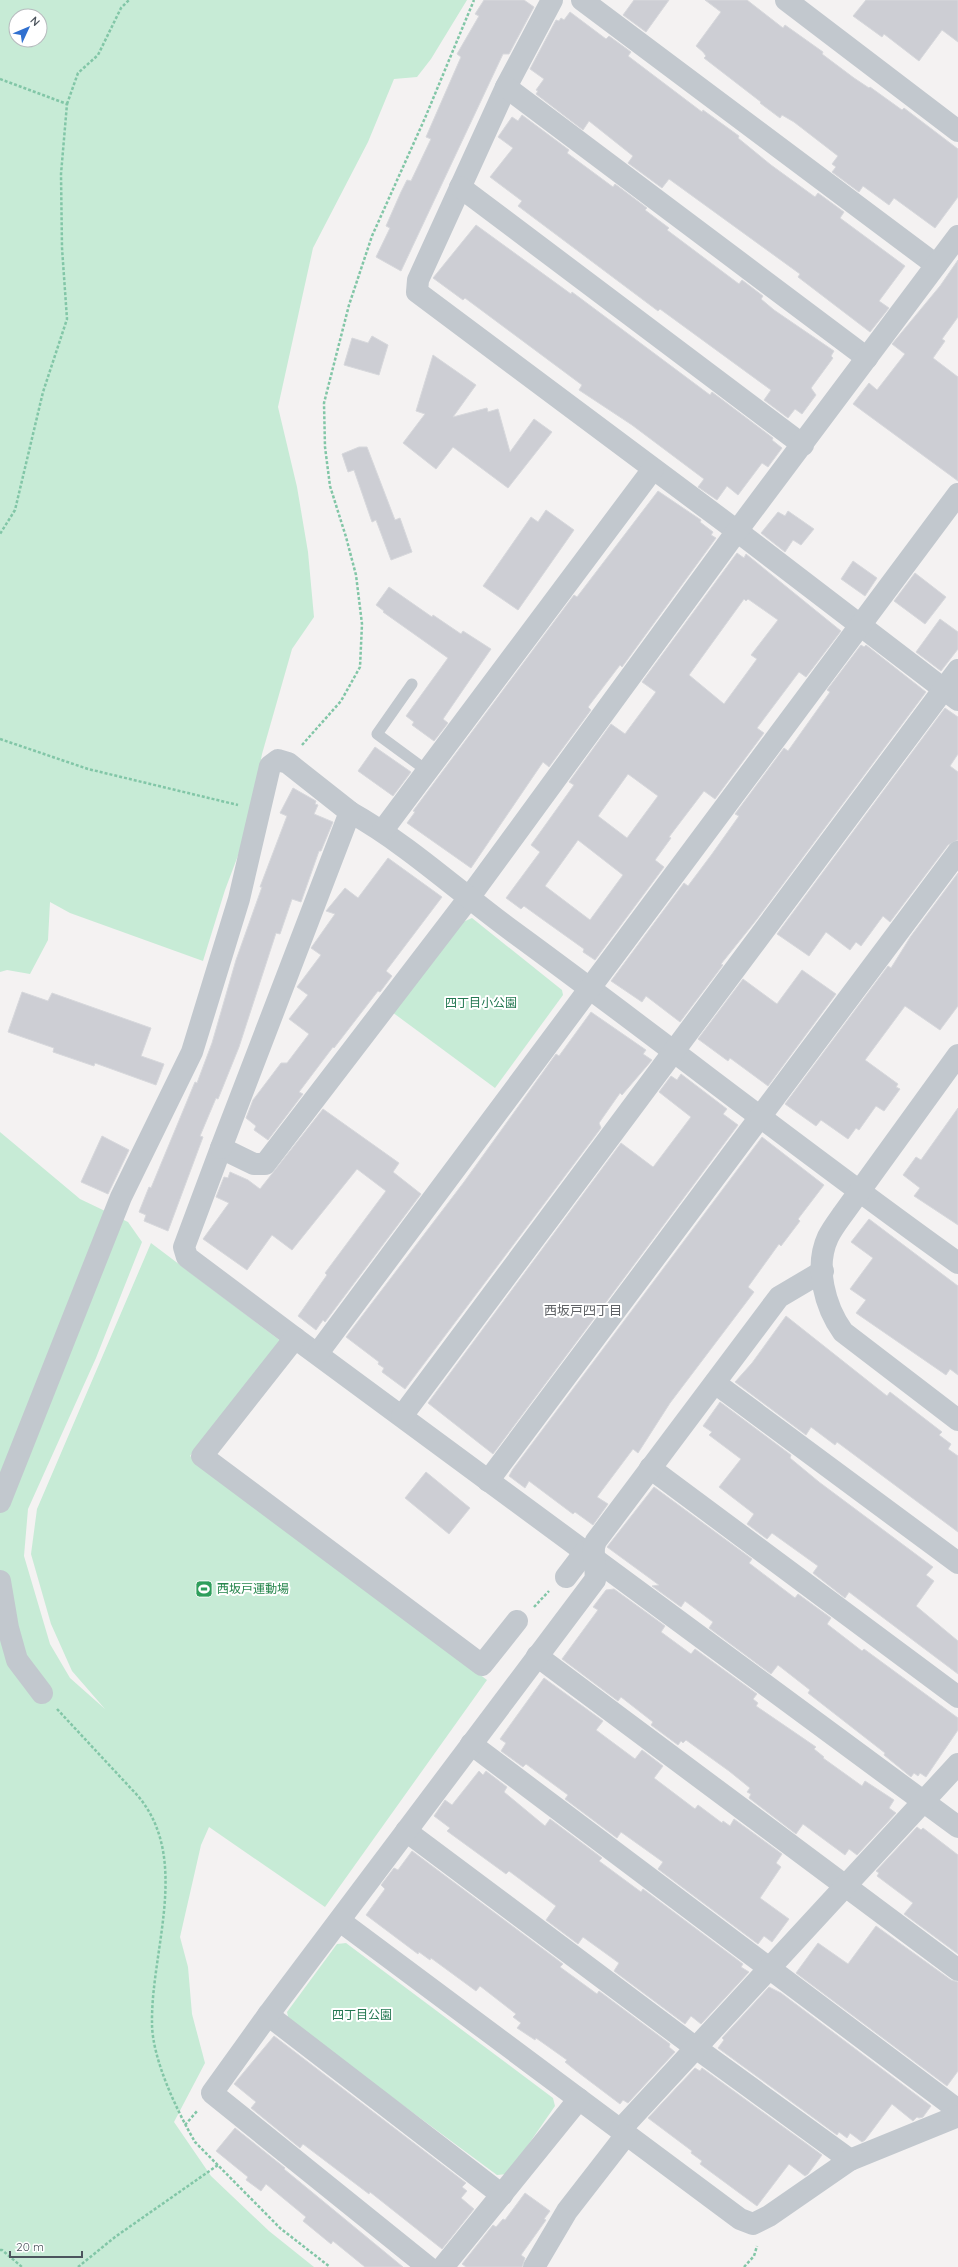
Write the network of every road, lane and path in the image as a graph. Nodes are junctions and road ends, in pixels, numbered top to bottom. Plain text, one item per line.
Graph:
1 (129, 0) edge
2 (474, 0) edge
3 (552, 0) edge
4 (582, 0) edge
5 (786, 0) edge
6 (0, 79) edge
7 (506, 87) junction
8 (67, 104) junction
9 (958, 130) edge
10 (460, 187) junction
11 (958, 236) edge
12 (936, 265) junction
13 (867, 358) junction
14 (803, 445) junction
15 (653, 469) junction
16 (958, 494) edge
17 (737, 531) junction
18 (0, 534) edge
19 (858, 625) junction
20 (958, 670) edge
21 (412, 684) dead end
22 (951, 694) edge
23 (0, 739) edge
24 (288, 763) junction
25 (426, 770) junction
26 (260, 810) junction
27 (350, 812) junction
28 (383, 830) junction
29 (958, 852) edge
30 (468, 899) junction
31 (589, 987) junction
32 (674, 1051) junction
33 (958, 1055) edge
34 (761, 1117) junction
35 (221, 1148) junction
36 (859, 1192) junction
37 (958, 1263) edge
38 (823, 1271) junction
39 (295, 1338) junction
40 (318, 1353) junction
41 (715, 1383) junction
42 (402, 1416) junction
43 (958, 1420) edge
44 (650, 1468) junction
45 (488, 1481) junction
46 (0, 1502) edge
47 (590, 1556) junction
48 (958, 1564) edge
49 (566, 1577) joint
50 (0, 1581) edge
51 (517, 1622) joint
52 (537, 1656) junction
53 (42, 1693) joint
54 (958, 1697) edge
55 (471, 1744) junction
56 (958, 1764) edge
57 (923, 1801) junction
58 (958, 1827) edge
59 (406, 1831) junction
60 (846, 1886) junction
61 (340, 1921) junction
62 (770, 1967) junction
63 (958, 1970) edge
64 (268, 2015) junction
65 (696, 2048) junction
66 (579, 2099) junction
67 (958, 2110) edge
68 (958, 2116) edge
69 (623, 2132) junction
70 (850, 2160) junction
71 (218, 2165) junction
72 (502, 2195) junction
73 (0, 2250) edge
74 (22, 2267) edge
75 (78, 2267) edge
76 (330, 2267) edge
77 (428, 2267) edge
78 (443, 2267) edge
79 (534, 2267) edge

1 - 8 path
2 - 24 path
3 - 7 street
4 - 12 street
5 - 9 street
6 - 8 path
7 - 10 street
7 - 13 street
8 - 18 path
10 - 14 street
10 - 15 street
11 - 12 street
12 - 13 street
13 - 14 street
14 - 17 street
15 - 17 street
15 - 25 street
16 - 19 street
17 - 19 street
17 - 30 street
19 - 22 street
19 - 31 street
20 - 22 street
21 - 25 lane
22 - 32 street
23 - 26 path
24 - 26 street
24 - 27 street
25 - 28 street
26 - 46 street
27 - 28 street
27 - 35 street
28 - 30 street
29 - 34 street
30 - 31 street
30 - 35 street
31 - 32 street
31 - 40 street
32 - 34 street
32 - 42 street
33 - 36 street
34 - 36 street
34 - 45 street
35 - 39 street
36 - 37 street
36 - 38 street
38 - 41 street
38 - 43 street
39 - 40 street
39 - 51 street
40 - 42 street
41 - 44 street
41 - 48 street
42 - 45 street
44 - 47 street
44 - 54 street
45 - 47 street
47 - 49 street
47 - 52 street
47 - 57 street
49 - 51 path
50 - 53 street
52 - 55 street
52 - 60 street
53 - 71 path
55 - 59 street
55 - 62 street
56 - 57 street
57 - 58 street
57 - 60 street
59 - 61 street
59 - 65 street
60 - 62 street
60 - 63 street
61 - 64 street
61 - 66 street
62 - 65 street
62 - 67 street
64 - 72 street
64 - 77 street
65 - 69 street
65 - 70 street
66 - 69 street
66 - 72 street
68 - 70 street
69 - 70 street
69 - 79 street
71 - 75 path
71 - 76 path
72 - 78 street
73 - 74 path

